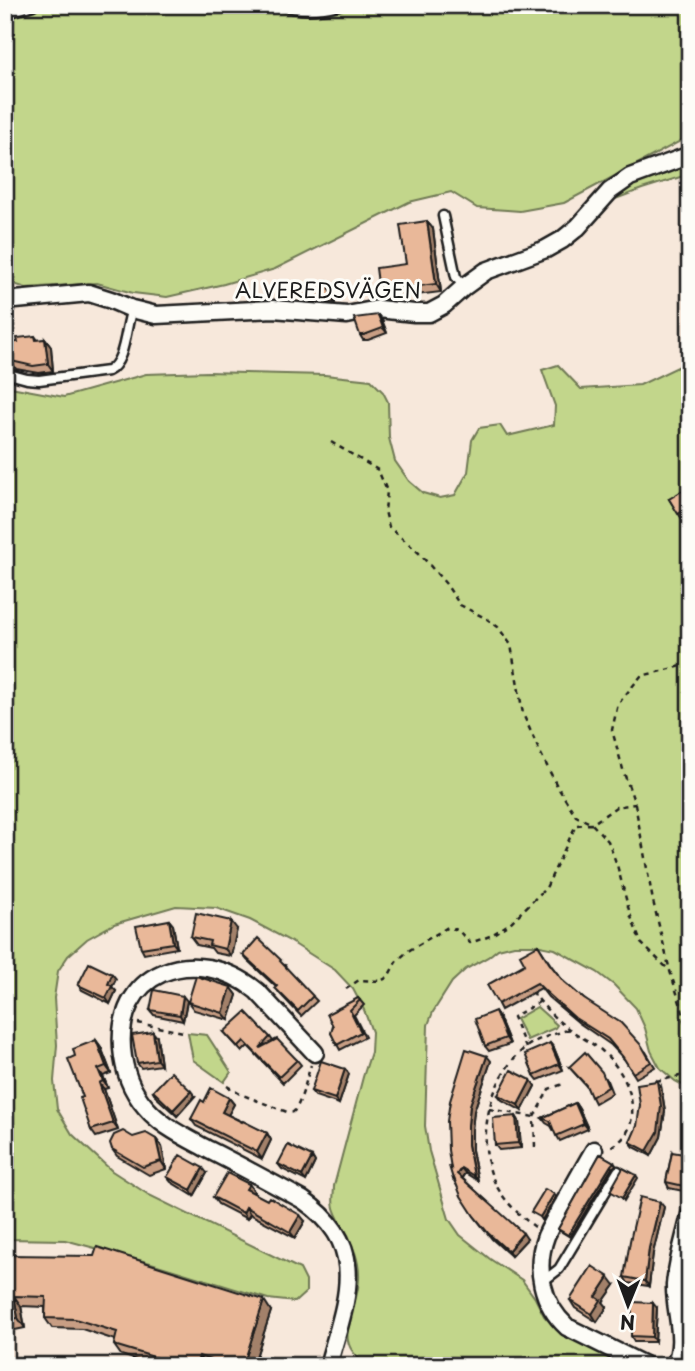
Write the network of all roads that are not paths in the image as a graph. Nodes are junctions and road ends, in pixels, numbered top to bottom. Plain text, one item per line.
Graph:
1 (33, 5) edge
2 (278, 5) edge
3 (339, 5) edge
4 (5, 15) edge
5 (690, 155) edge
6 (443, 216) dead end
7 (464, 286) junction
8 (5, 301) edge
9 (132, 309) junction
10 (5, 373) edge
11 (315, 1053) road end
12 (594, 1150) road end
13 (618, 1171) edge
14 (690, 1215) edge
15 (542, 1282) junction
16 (328, 1366) edge
17 (646, 1366) edge
18 (674, 1366) edge

1 - 4 lane
2 - 3 lane
5 - 7 street, ALVEREDSVÄGEN
6 - 7 lane
7 - 9 street, ALVEREDSVÄGEN
8 - 9 street, ALVEREDSVÄGEN
9 - 10 lane
11 - 16 street
12 - 15 street
13 - 15 lane
14 - 18 street
15 - 17 street

